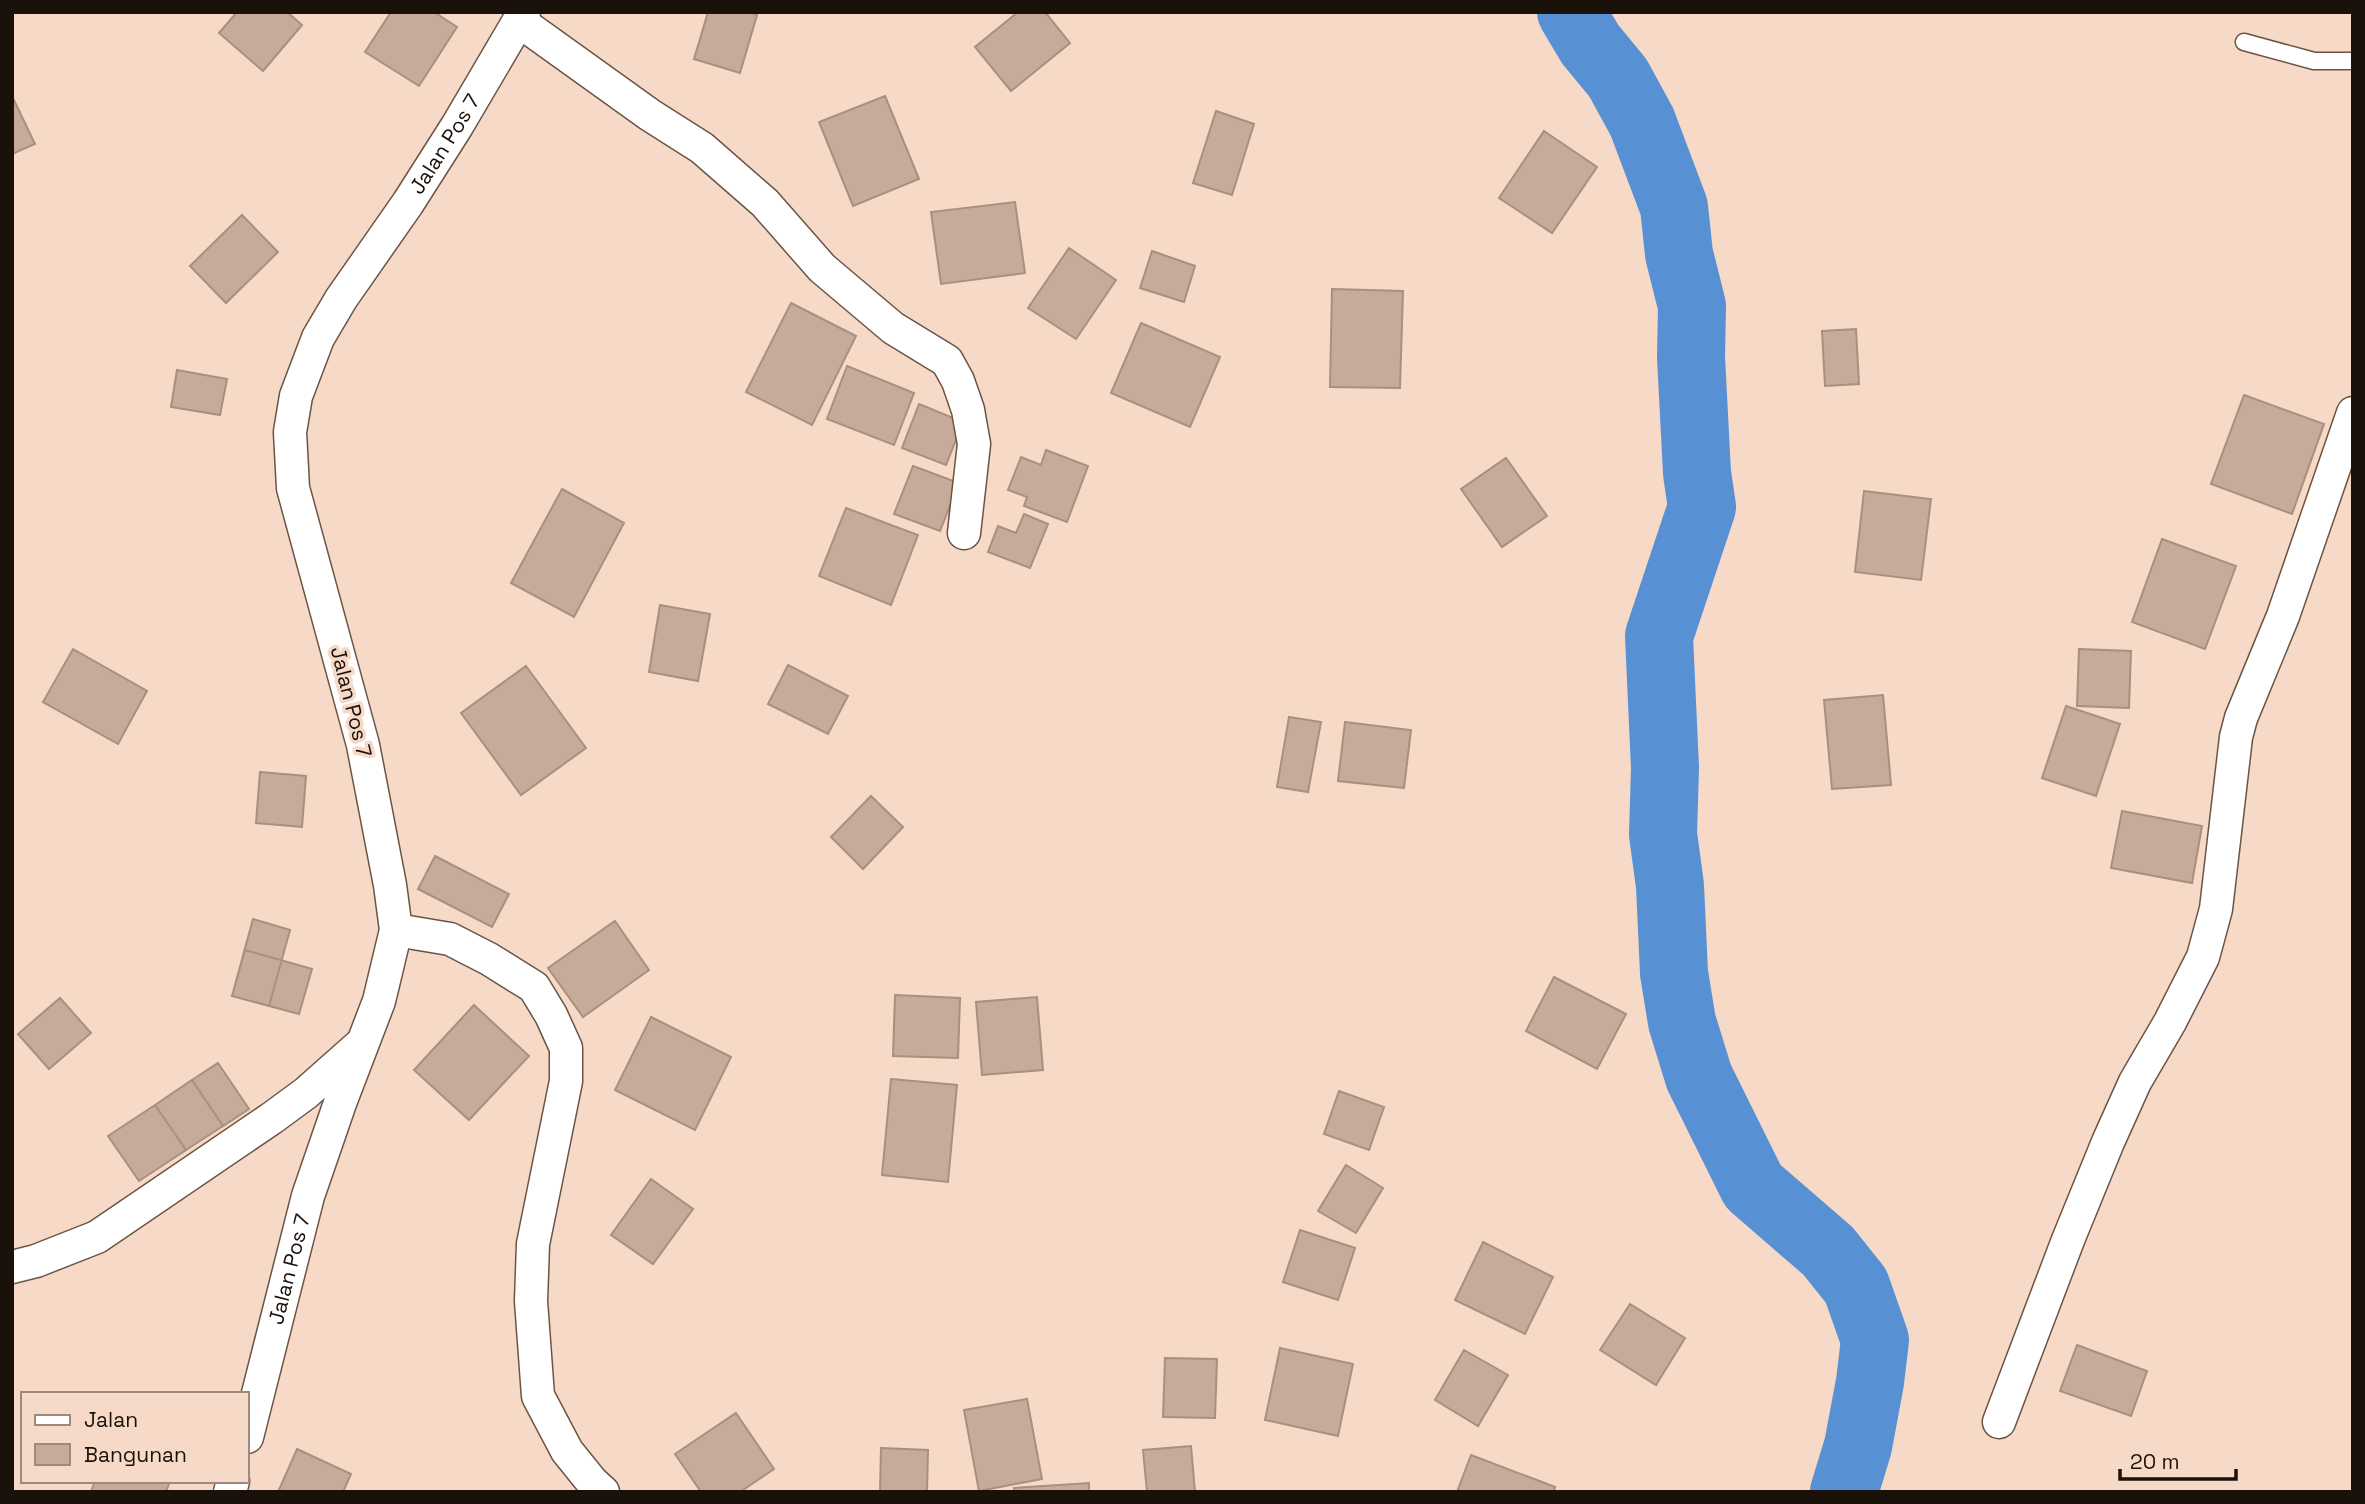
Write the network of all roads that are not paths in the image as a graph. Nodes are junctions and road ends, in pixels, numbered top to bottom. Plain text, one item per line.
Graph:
1 (521, 17) edge
2 (2244, 42) dead end
3 (2353, 61) edge
4 (2353, 413) edge
5 (964, 533) dead end
6 (396, 930) junction
7 (362, 1042) junction
8 (12, 1267) edge
9 (1999, 1422) dead end
10 (248, 1433) edge
11 (603, 1492) edge

1 - 5 street
1 - 6 street, Jalan Pos 7
2 - 3 lane
4 - 9 street
6 - 7 street, Jalan Pos 7
6 - 11 street
7 - 8 street
7 - 10 street, Jalan Pos 7

